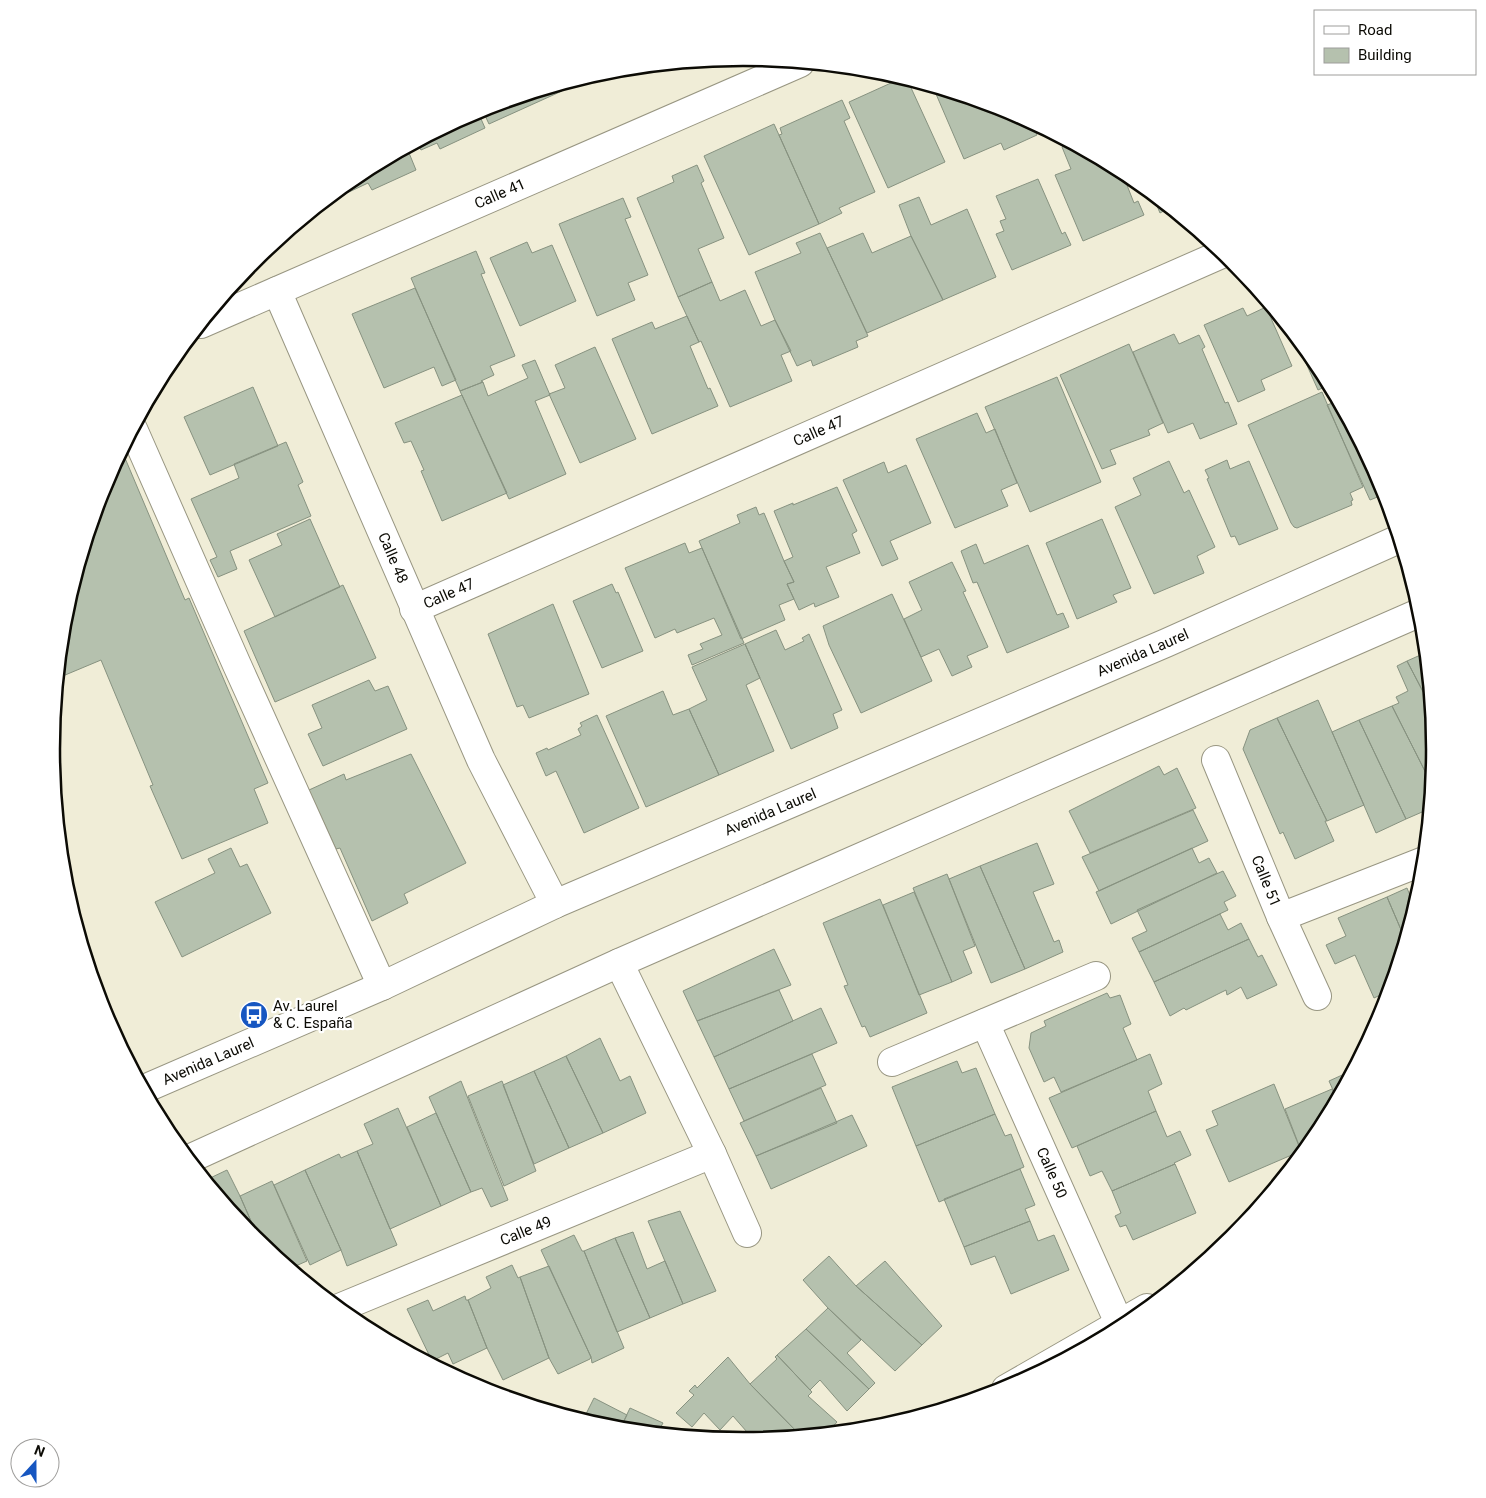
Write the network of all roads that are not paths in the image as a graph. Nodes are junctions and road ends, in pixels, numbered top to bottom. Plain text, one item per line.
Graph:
1 (790, 67) edge
2 (1216, 257) edge
3 (278, 291) junction
4 (212, 320) edge
5 (136, 436) edge
6 (1394, 541) edge
7 (414, 608) junction
8 (1413, 616) edge
9 (1216, 760) dead end
10 (1416, 864) edge
11 (555, 904) junction
12 (1281, 917) junction
13 (619, 963) junction
14 (1096, 976) dead end
15 (382, 986) junction
16 (1317, 996) dead end
17 (986, 1023) junction
18 (892, 1062) dead end
19 (150, 1086) edge
20 (712, 1154) junction
21 (195, 1156) edge
22 (748, 1234) dead end
23 (347, 1305) edge
24 (1118, 1320) edge

1 - 3 street, Calle 41
2 - 7 street, Calle 47
3 - 4 street, Calle 41
3 - 7 street, Calle 48
5 - 15 street
6 - 11 street, Avenida Laurel
7 - 11 street, Calle 48
8 - 13 street
9 - 12 street, Calle 51
10 - 12 street, Calle 51
11 - 15 street, Avenida Laurel
12 - 16 street
13 - 20 street
13 - 21 street
14 - 17 street
15 - 19 street, Avenida Laurel
17 - 18 street
17 - 24 street, Calle 50
20 - 22 street
20 - 23 street, Calle 49

